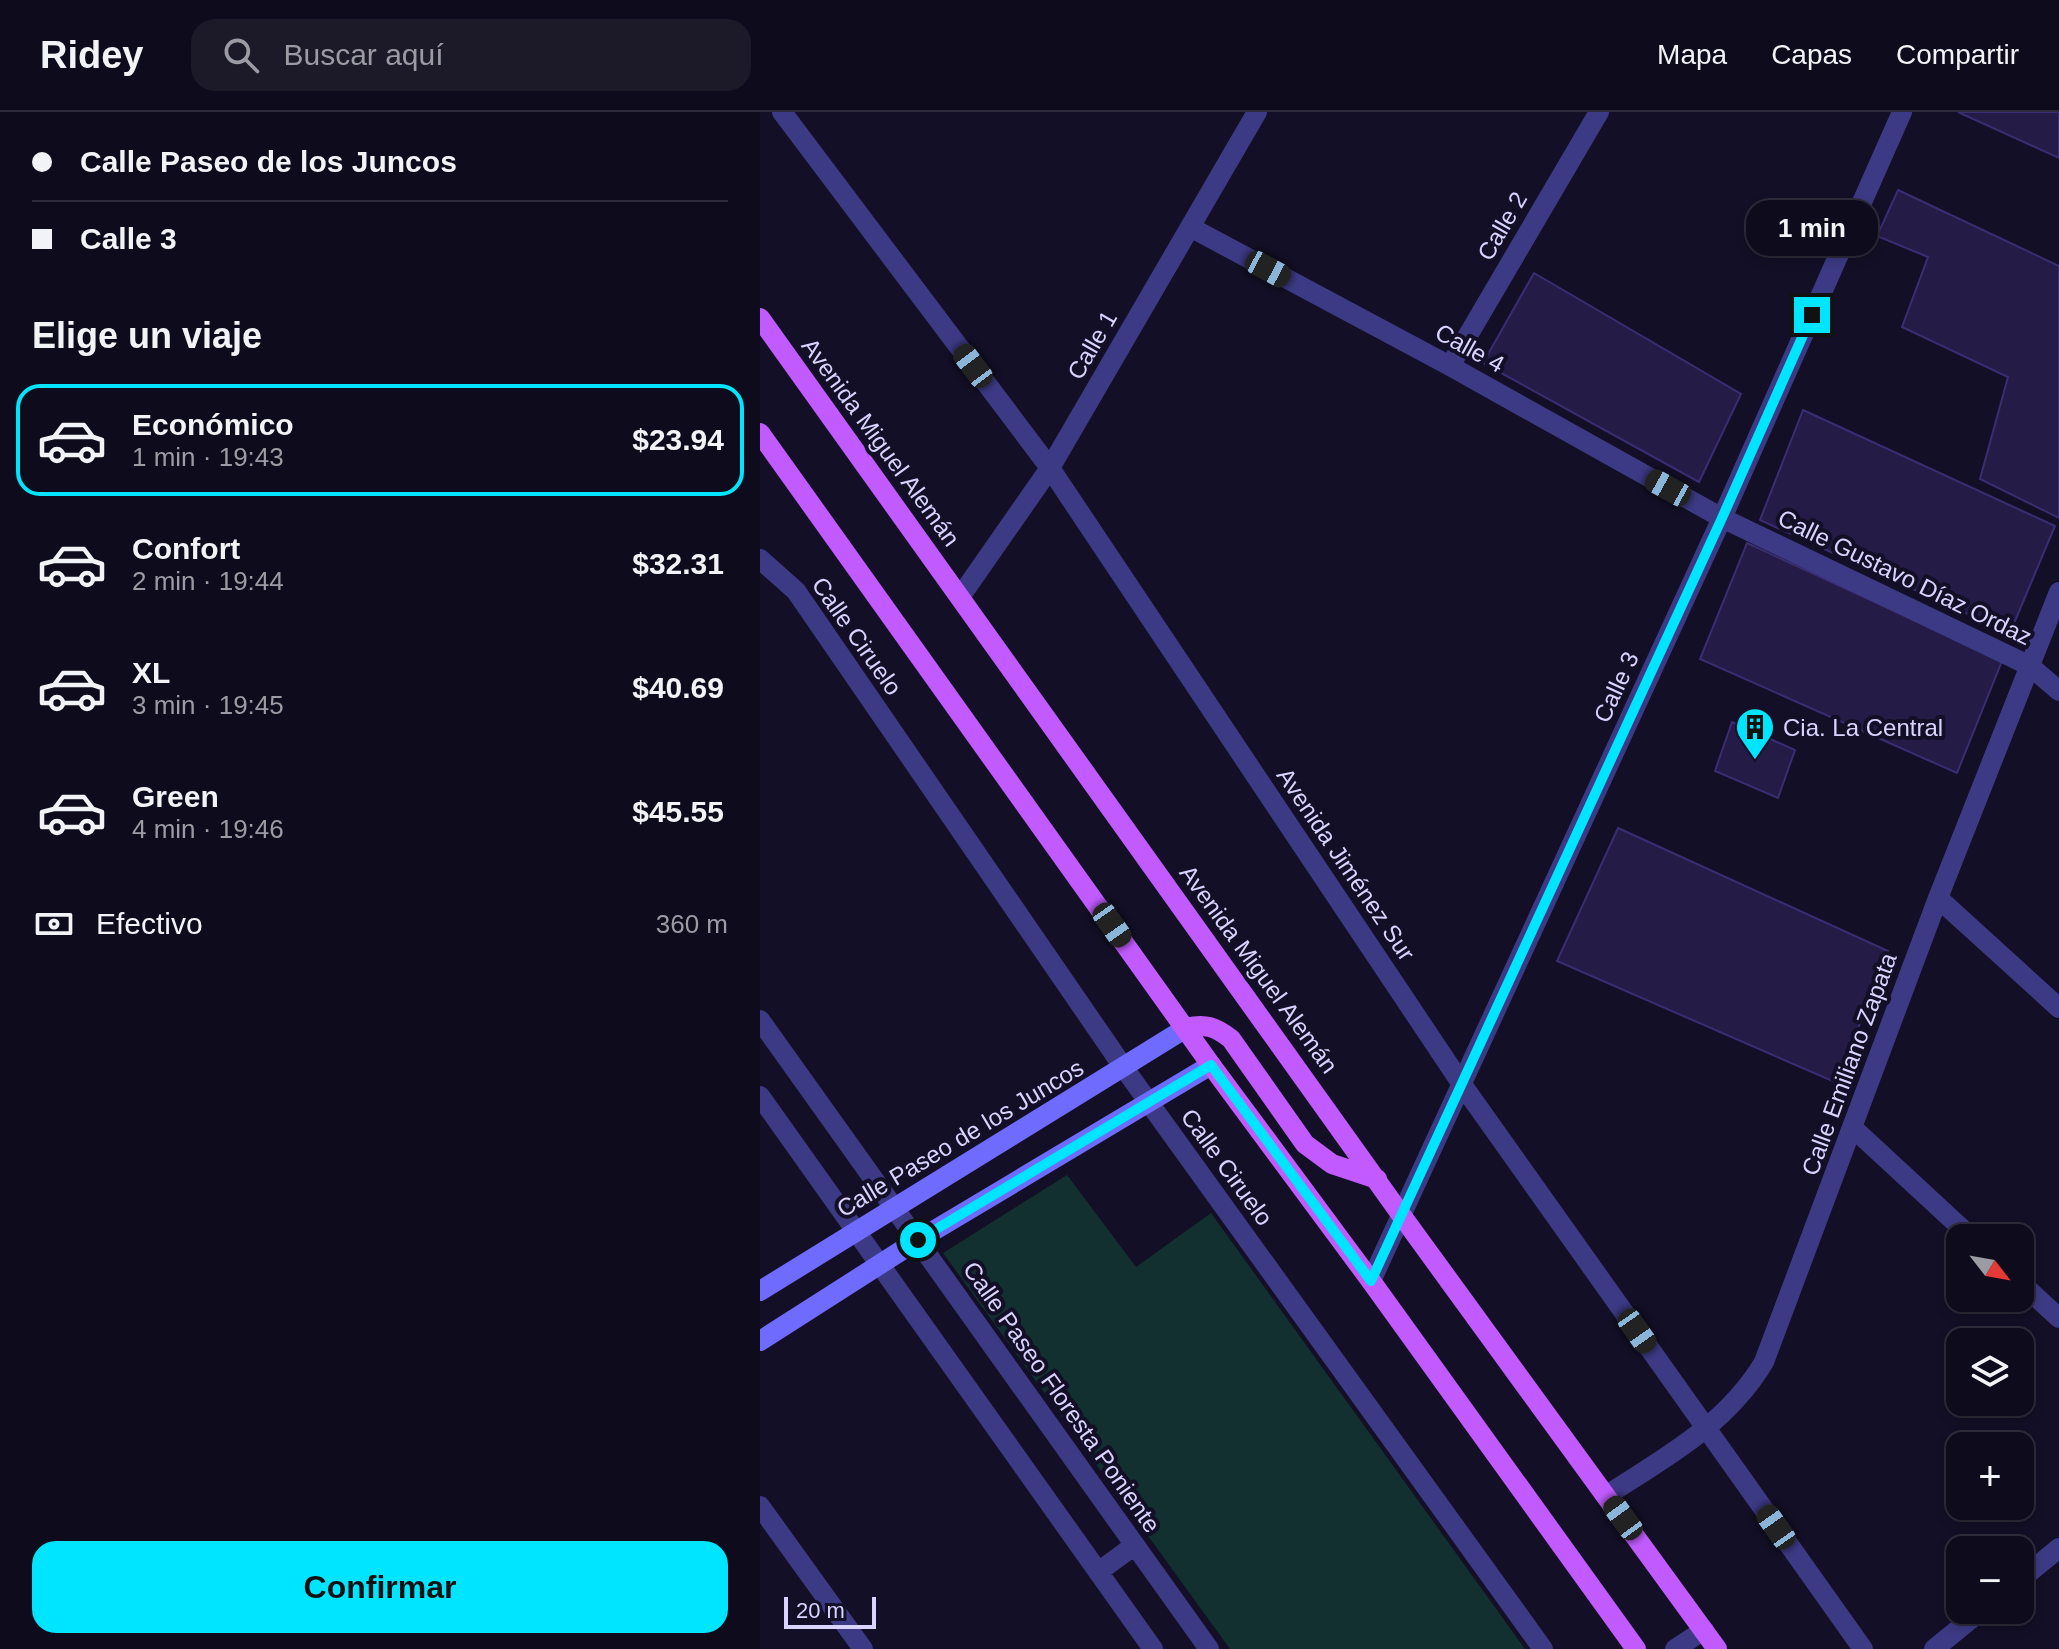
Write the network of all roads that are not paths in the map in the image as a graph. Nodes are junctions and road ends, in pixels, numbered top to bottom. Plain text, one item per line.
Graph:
1 (782, 112) edge
2 (1257, 112) edge
3 (1599, 112) edge
4 (1902, 112) edge
5 (1190, 227) junction
6 (760, 318) edge
7 (1450, 366) junction
8 (760, 433) edge
9 (1050, 468) junction
10 (1722, 518) junction
11 (760, 559) edge
12 (2059, 592) edge
13 (960, 597) junction
14 (2030, 666) junction
15 (2059, 691) edge
16 (1938, 898) junction
17 (2059, 1008) edge
18 (760, 1020) edge
19 (1186, 1028) junction
20 (1211, 1065) junction
21 (1124, 1068) junction
22 (1461, 1083) junction
23 (760, 1096) edge
24 (1149, 1103) junction
25 (1853, 1128) junction
26 (1377, 1179) junction
27 (894, 1209) junction
28 (1402, 1216) junction
29 (1957, 1224) edge
30 (857, 1231) junction
31 (918, 1240) junction
32 (879, 1264) junction
33 (1371, 1281) junction
34 (760, 1291) edge
35 (2034, 1295) edge
36 (2059, 1318) edge
37 (760, 1341) edge
38 (1707, 1430) junction
39 (1607, 1495) junction
40 (760, 1506) edge
41 (1135, 1545) junction
42 (2059, 1548) edge
43 (2034, 1569) edge
44 (1098, 1572) junction
45 (1965, 1624) edge
46 (1704, 1630) junction
47 (863, 1649) edge
48 (1153, 1649) edge
49 (1209, 1649) edge
50 (1543, 1649) edge
51 (1636, 1649) edge
52 (1675, 1649) edge
53 (1717, 1649) edge
54 (1863, 1649) edge
55 (1934, 1649) edge

1 - 9 street, Avenida Jiménez Sur
2 - 5 street, Calle 1
3 - 7 street, Calle 2
4 - 10 street, Calle 3
5 - 7 street, Calle 4
5 - 9 street, Calle 1
6 - 13 main road, Avenida Miguel Alemán
7 - 10 street, Calle 4
8 - 19 main road
9 - 13 street, Calle 1
9 - 22 street, Avenida Jiménez Sur
10 - 14 street, Calle Gustavo Díaz Ordaz
10 - 22 street, Calle 3
11 - 21 street, Calle Ciruelo
12 - 14 street, Calle Emiliano Zapata
13 - 26 main road, Avenida Miguel Alemán
14 - 15 street, Calle Gustavo Díaz Ordaz
14 - 16 street, Calle Emiliano Zapata
16 - 17 street
16 - 25 street, Calle Emiliano Zapata
18 - 27 street, Calle Paseo Floresta Poniente
19 - 20 main road
19 - 21 main road, Calle Paseo de los Juncos
19 - 26 main road
20 - 24 main road
20 - 33 main road
21 - 24 street, Calle Ciruelo
21 - 27 main road, Calle Paseo de los Juncos
22 - 28 street, Calle 3
22 - 38 street, Avenida Jiménez Sur
23 - 30 street
24 - 31 main road
24 - 50 street, Calle Ciruelo
25 - 29 street
25 - 38 street, Calle Emiliano Zapata
26 - 28 main road, Avenida Miguel Alemán
27 - 30 main road, Calle Paseo de los Juncos
27 - 31 street, Calle Paseo Floresta Poniente
28 - 33 street, Calle 3
28 - 39 main road, Avenida Miguel Alemán
30 - 32 street
30 - 34 main road, Calle Paseo de los Juncos
31 - 32 main road
31 - 41 street, Calle Paseo Floresta Poniente
32 - 37 main road
32 - 44 street
33 - 51 main road
35 - 36 street
38 - 39 street, Calle Emiliano Zapata
38 - 54 street, Avenida Jiménez Sur
39 - 46 main road, Avenida Miguel Alemán
40 - 47 street
41 - 44 street
41 - 49 street, Calle Paseo Floresta Poniente
42 - 43 street
44 - 48 street
45 - 55 street
46 - 52 street
46 - 53 main road, Avenida Miguel Alemán

